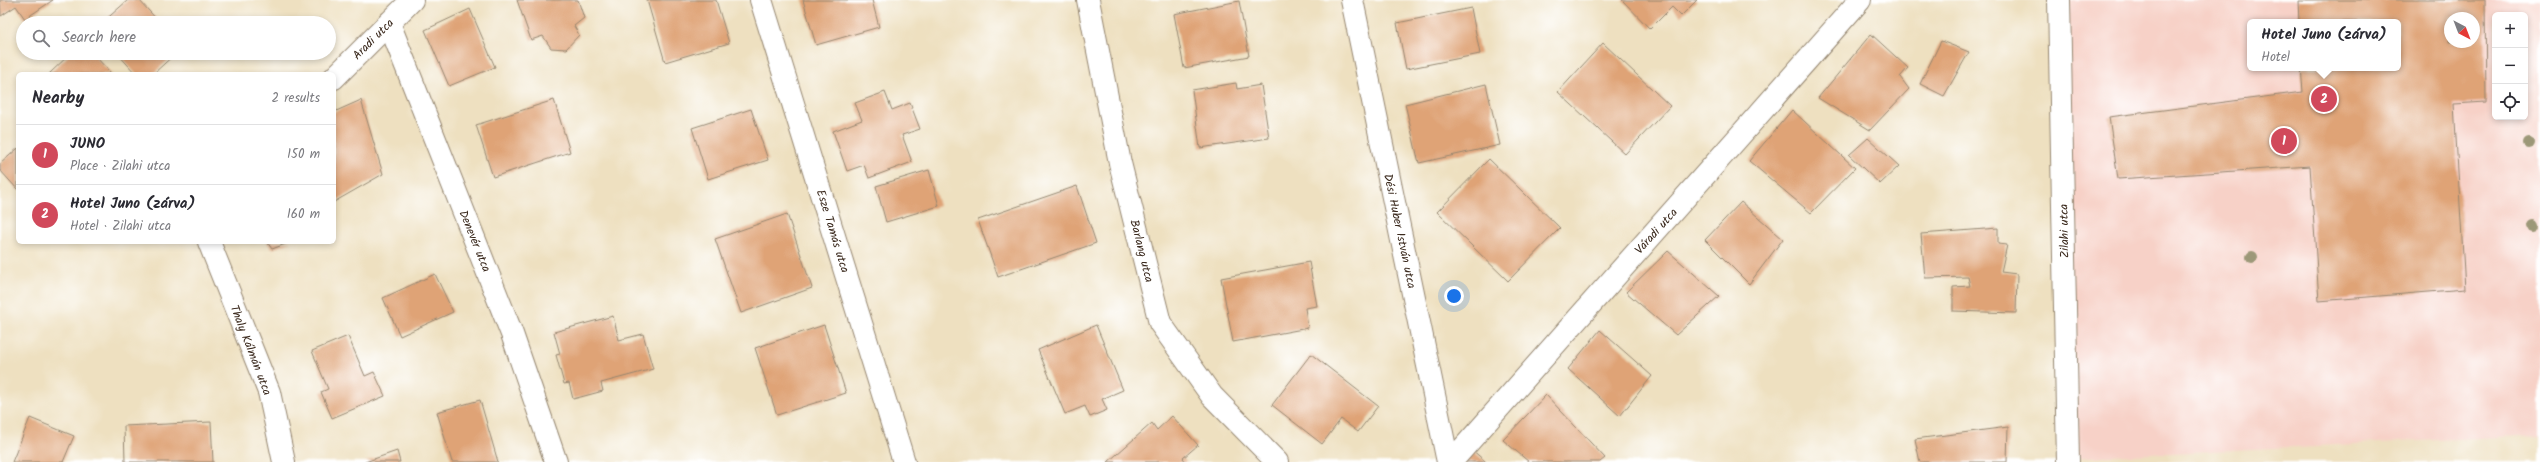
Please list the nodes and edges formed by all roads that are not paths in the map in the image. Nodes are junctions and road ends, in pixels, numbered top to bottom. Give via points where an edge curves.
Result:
1 (412, 0) edge
2 (761, 0) edge
3 (1088, 0) edge
4 (1352, 0) edge
5 (1860, 0) edge
6 (2059, 0) edge
7 (388, 23) junction
8 (336, 76) edge
9 (210, 244) edge
10 (284, 462) edge
11 (556, 462) edge
12 (904, 462) edge
13 (1277, 462) edge
14 (1448, 462) edge
15 (1451, 462) edge
16 (2068, 462) edge

1 - 7 street, Aradi utca
2 - 12 street, Esze Tamás utca
3 - 13 street, Barlang utca via 1120,163 1160,323 1212,396
4 - 14 street, Dési Huber István utca
5 - 15 street, Váradi utca
6 - 16 street, Zilahi utca
7 - 8 street, Aradi utca
7 - 11 street, Denevér utca via 512,334
9 - 10 street, Thaly Kálmán utca via 268,392

